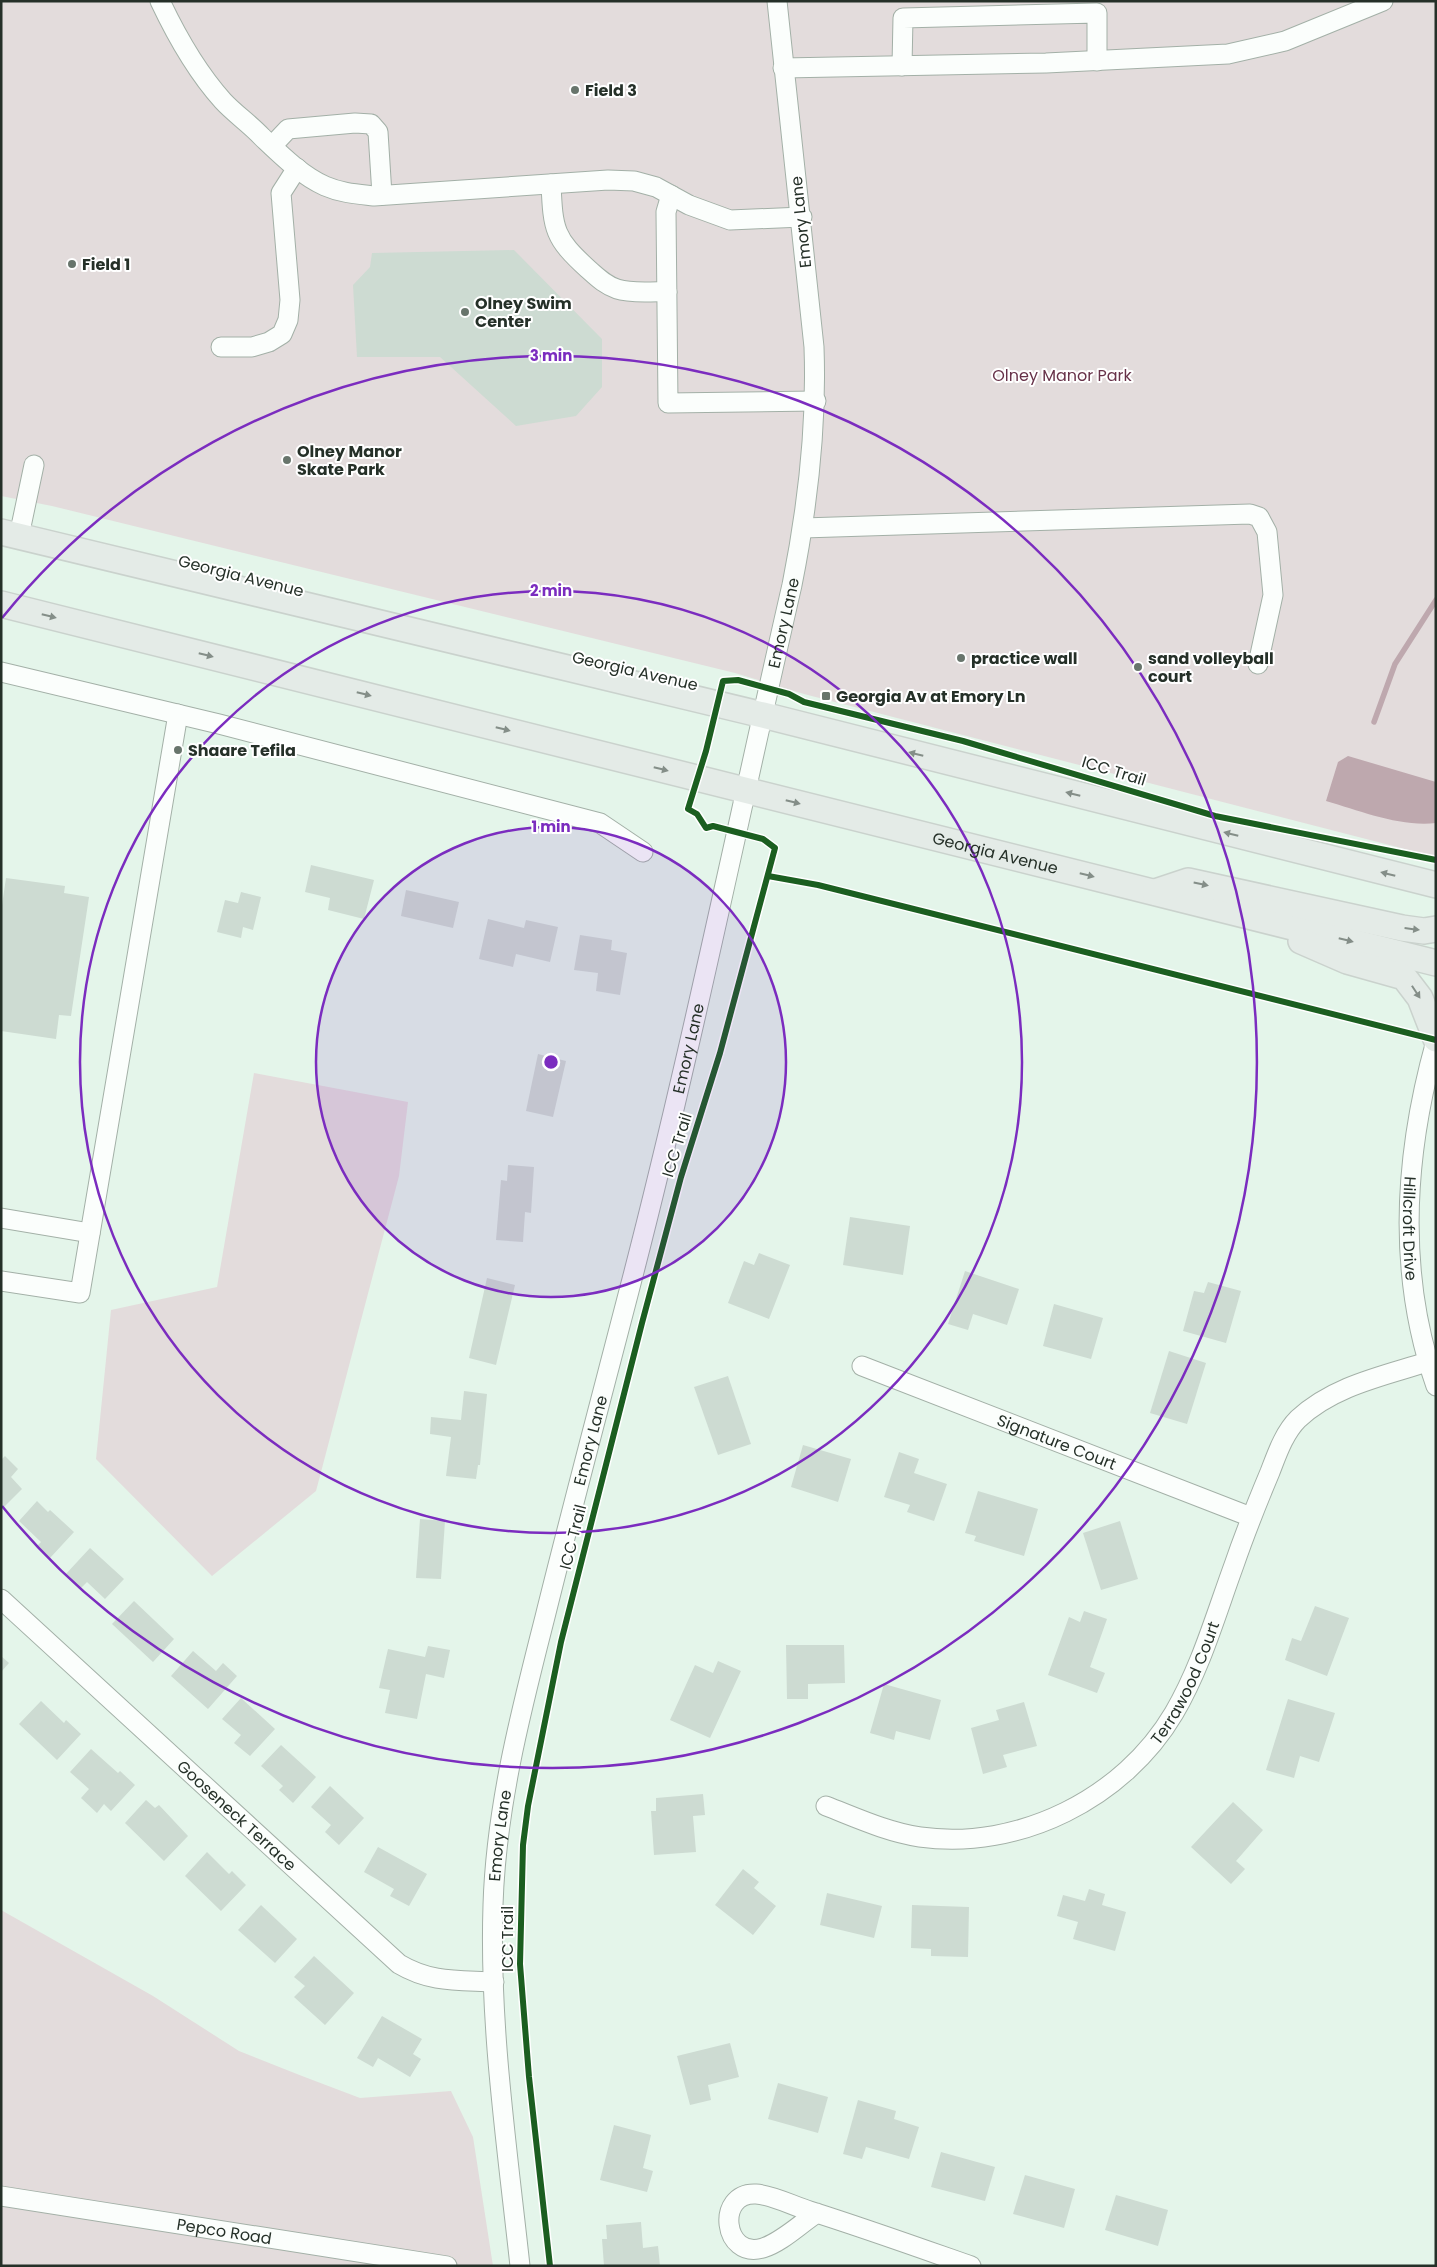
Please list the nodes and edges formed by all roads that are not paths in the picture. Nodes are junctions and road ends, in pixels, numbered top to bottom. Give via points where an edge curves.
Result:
1 (160, 1) edge
2 (777, 1) edge
3 (1383, 1) edge
4 (1097, 61) junction
5 (902, 66) junction
6 (784, 68) junction
7 (272, 146) junction
8 (297, 168) junction
9 (551, 184) junction
10 (671, 195) junction
11 (382, 196) junction
12 (802, 217) junction
13 (667, 292) junction
14 (220, 347) dead end
15 (816, 401) junction
16 (34, 465) dead end
17 (803, 528) junction
18 (10, 534) edge
19 (1, 604) edge
20 (1258, 664) dead end
21 (1, 672) edge
22 (178, 714) junction
23 (763, 715) junction
24 (746, 790) junction
25 (643, 852) dead end
26 (1436, 885) edge
27 (1155, 892) junction
28 (1264, 920) junction
29 (1436, 929) edge
30 (1436, 963) edge
31 (1436, 1040) edge
32 (1, 1218) edge
33 (90, 1233) junction
34 (1, 1281) edge
35 (1428, 1362) junction
36 (862, 1366) dead end
37 (1436, 1386) edge
38 (1251, 1517) junction
39 (1, 1599) edge
40 (826, 1806) dead end
41 (494, 1982) junction
42 (1, 2196) edge
43 (817, 2213) dead end
44 (447, 2266) edge
45 (520, 2266) edge
46 (971, 2266) edge

1 - 7 street via 203,77 224,102
2 - 6 street, Emory Lane
3 - 4 street via 1285,41 1255,49 1210,56
4 - 5 street
4 - 5 street via 1097,14 913,17 904,18
5 - 6 street
6 - 12 street, Emory Lane
7 - 8 street
7 - 11 street via 288,129 371,124 378,132
8 - 11 street via 326,186 350,194
8 - 14 street via 281,193 290,300 288,320 282,334 252,347
9 - 10 street via 634,181
9 - 11 street
9 - 13 street via 555,228 567,250 606,284 617,289
10 - 12 street via 730,220
10 - 13 street via 666,212
12 - 15 street, Emory Lane
13 - 15 street via 668,404
15 - 17 street, Emory Lane
16 - 18 street
17 - 20 street via 1250,514 1260,517 1267,532 1273,596
17 - 23 street, Emory Lane
18 - 23 main road, Georgia Avenue
19 -> 24 main road, Georgia Avenue
21 - 22 street
22 - 25 street via 600,823
22 - 33 street
23 - 24 street, Emory Lane
26 -> 23 main road, Georgia Avenue
24 -> 27 main road, Georgia Avenue
24 - 41 street, Emory Lane via 660,1172 561,1552 510,1766 498,1835 493,1904
27 - 28 main road, Georgia Avenue
27 -> 29 main road via 1188,881 1402,928
28 -> 30 main road, Georgia Avenue
28 -> 31 main road via 1347,961 1404,978 1420,998
31 - 35 street, Hillcroft Drive via 1422,1091 1407,1207 1409,1261 1416,1312
32 - 33 street
33 - 34 street via 80,1293
35 - 37 street, Hillcroft Drive
35 - 38 street, Terrawood Court via 1349,1387 1318,1402 1297,1421 1284,1439
36 - 38 street, Signature Court
38 - 40 street, Terrawood Court via 1201,1655 1174,1713 1149,1749 1100,1793 1029,1827 960,1839 920,1837 880,1827
39 - 41 street, Gooseneck Terrace via 399,1964 434,1980
41 - 45 street, Emory Lane via 501,2086
42 - 44 street, Pepco Road
43 - 46 street

